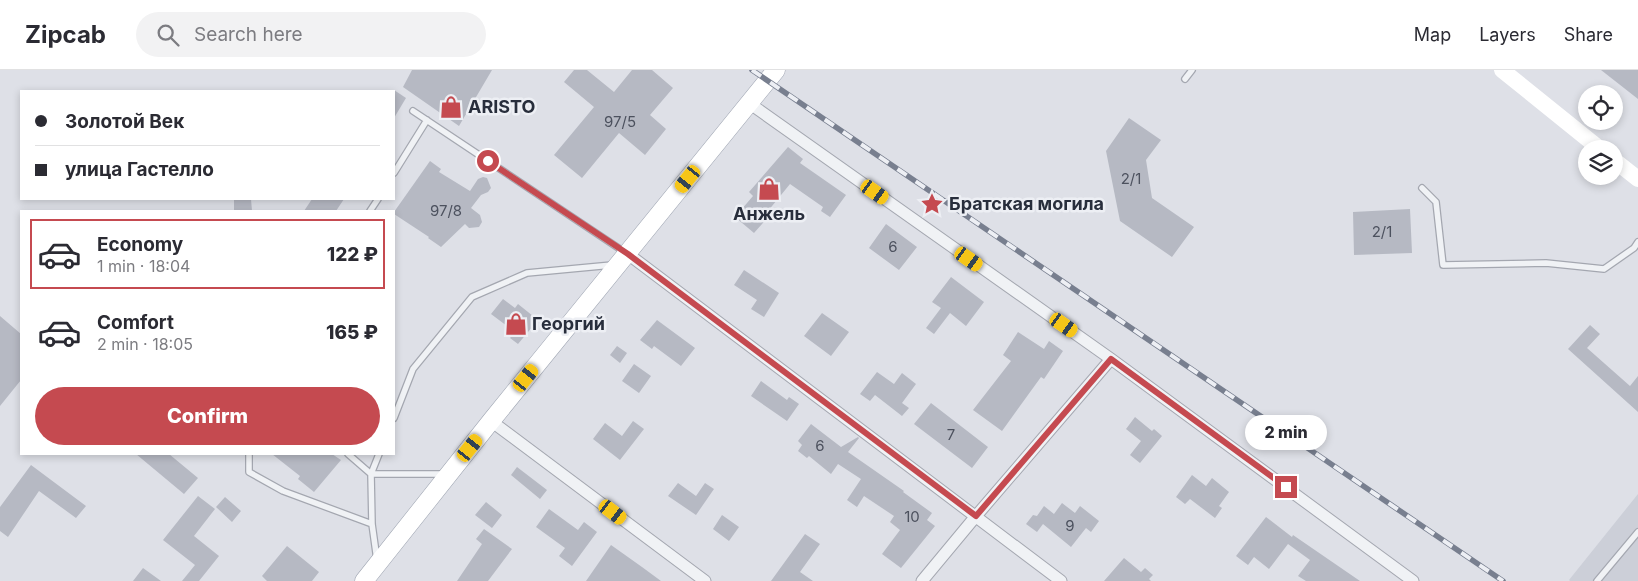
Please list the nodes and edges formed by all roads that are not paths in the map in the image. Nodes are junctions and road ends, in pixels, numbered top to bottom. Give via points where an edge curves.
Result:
1 (776, 70) edge
2 (1192, 70) edge
3 (1502, 70) edge
4 (1185, 79) dead end
5 (749, 103) junction
6 (413, 111) dead end
7 (427, 120) junction
8 (1589, 140) edge
9 (1623, 167) edge
10 (395, 171) edge
11 (1638, 179) edge
12 (1422, 188) dead end
13 (1638, 242) edge
14 (623, 259) junction
15 (1111, 359) junction
16 (395, 415) edge
17 (491, 421) junction
18 (248, 455) edge
19 (349, 455) edge
20 (380, 455) edge
21 (372, 474) junction
22 (449, 474) junction
23 (976, 516) junction
24 (372, 524) junction
25 (1638, 532) edge
26 (378, 564) junction
27 (364, 581) edge
28 (705, 581) edge
29 (922, 581) edge
30 (1062, 581) edge
31 (1413, 581) edge
32 (1597, 581) edge

1 - 5 main road
2 - 4 lane
3 - 8 main road
5 - 14 main road
5 - 15 street
6 - 7 lane
7 - 10 lane
7 - 14 lane
9 - 11 main road
12 - 13 lane via 1436,202 1443,265 1546,263 1604,269
14 - 16 lane via 527,273 472,297 413,369
14 - 17 main road
14 - 23 street
15 - 23 street
15 - 31 street
17 - 22 main road
17 - 28 street
18 - 24 lane via 249,472 257,477 283,491
19 - 21 lane
20 - 21 lane
21 - 22 lane
21 - 24 lane
22 - 26 main road
23 - 29 street
23 - 30 street
24 - 26 lane
25 - 32 lane
26 - 27 main road

